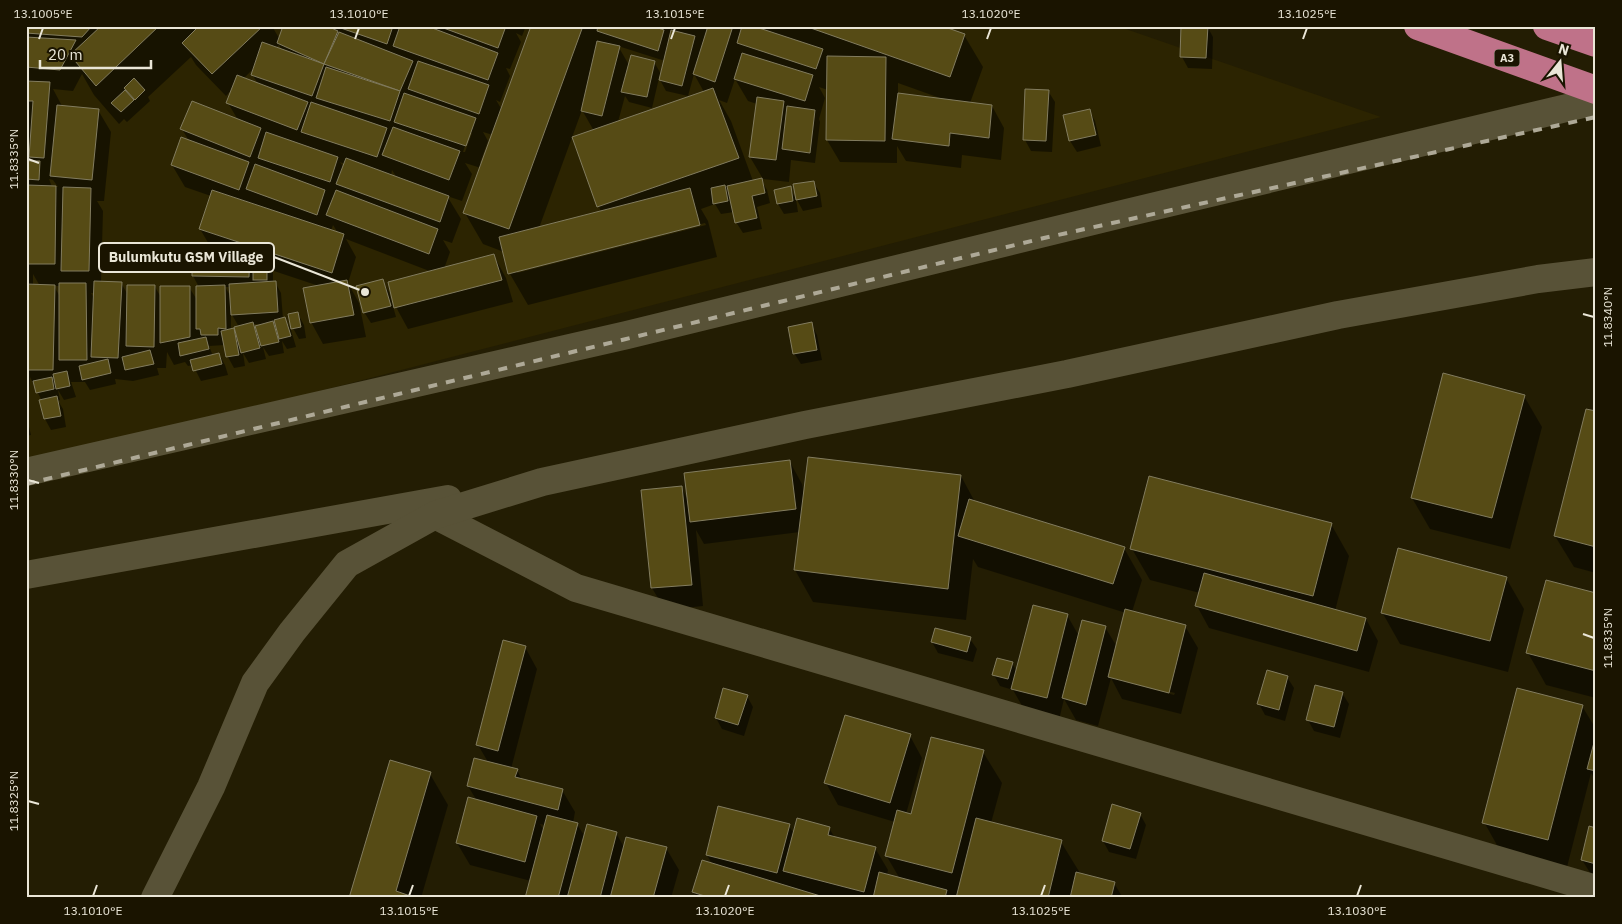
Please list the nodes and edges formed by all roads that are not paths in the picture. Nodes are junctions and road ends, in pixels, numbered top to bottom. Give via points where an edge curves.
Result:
1 (1418, 26) edge
2 (1547, 26) edge
3 (1596, 43) edge
4 (1596, 90) edge
5 (1596, 101) edge
6 (1596, 272) edge
7 (26, 472) edge
8 (542, 482) junction
9 (435, 514) junction
10 (26, 575) edge
11 (1596, 889) edge
12 (155, 898) edge

1 - 4 highway, A3
2 - 3 highway
5 - 7 street via 627,335
6 - 8 street via 1538,279 1338,315
8 - 9 street
8 - 10 street
9 - 11 street via 576,588
9 - 12 street via 346,564 292,632 255,683 211,787

